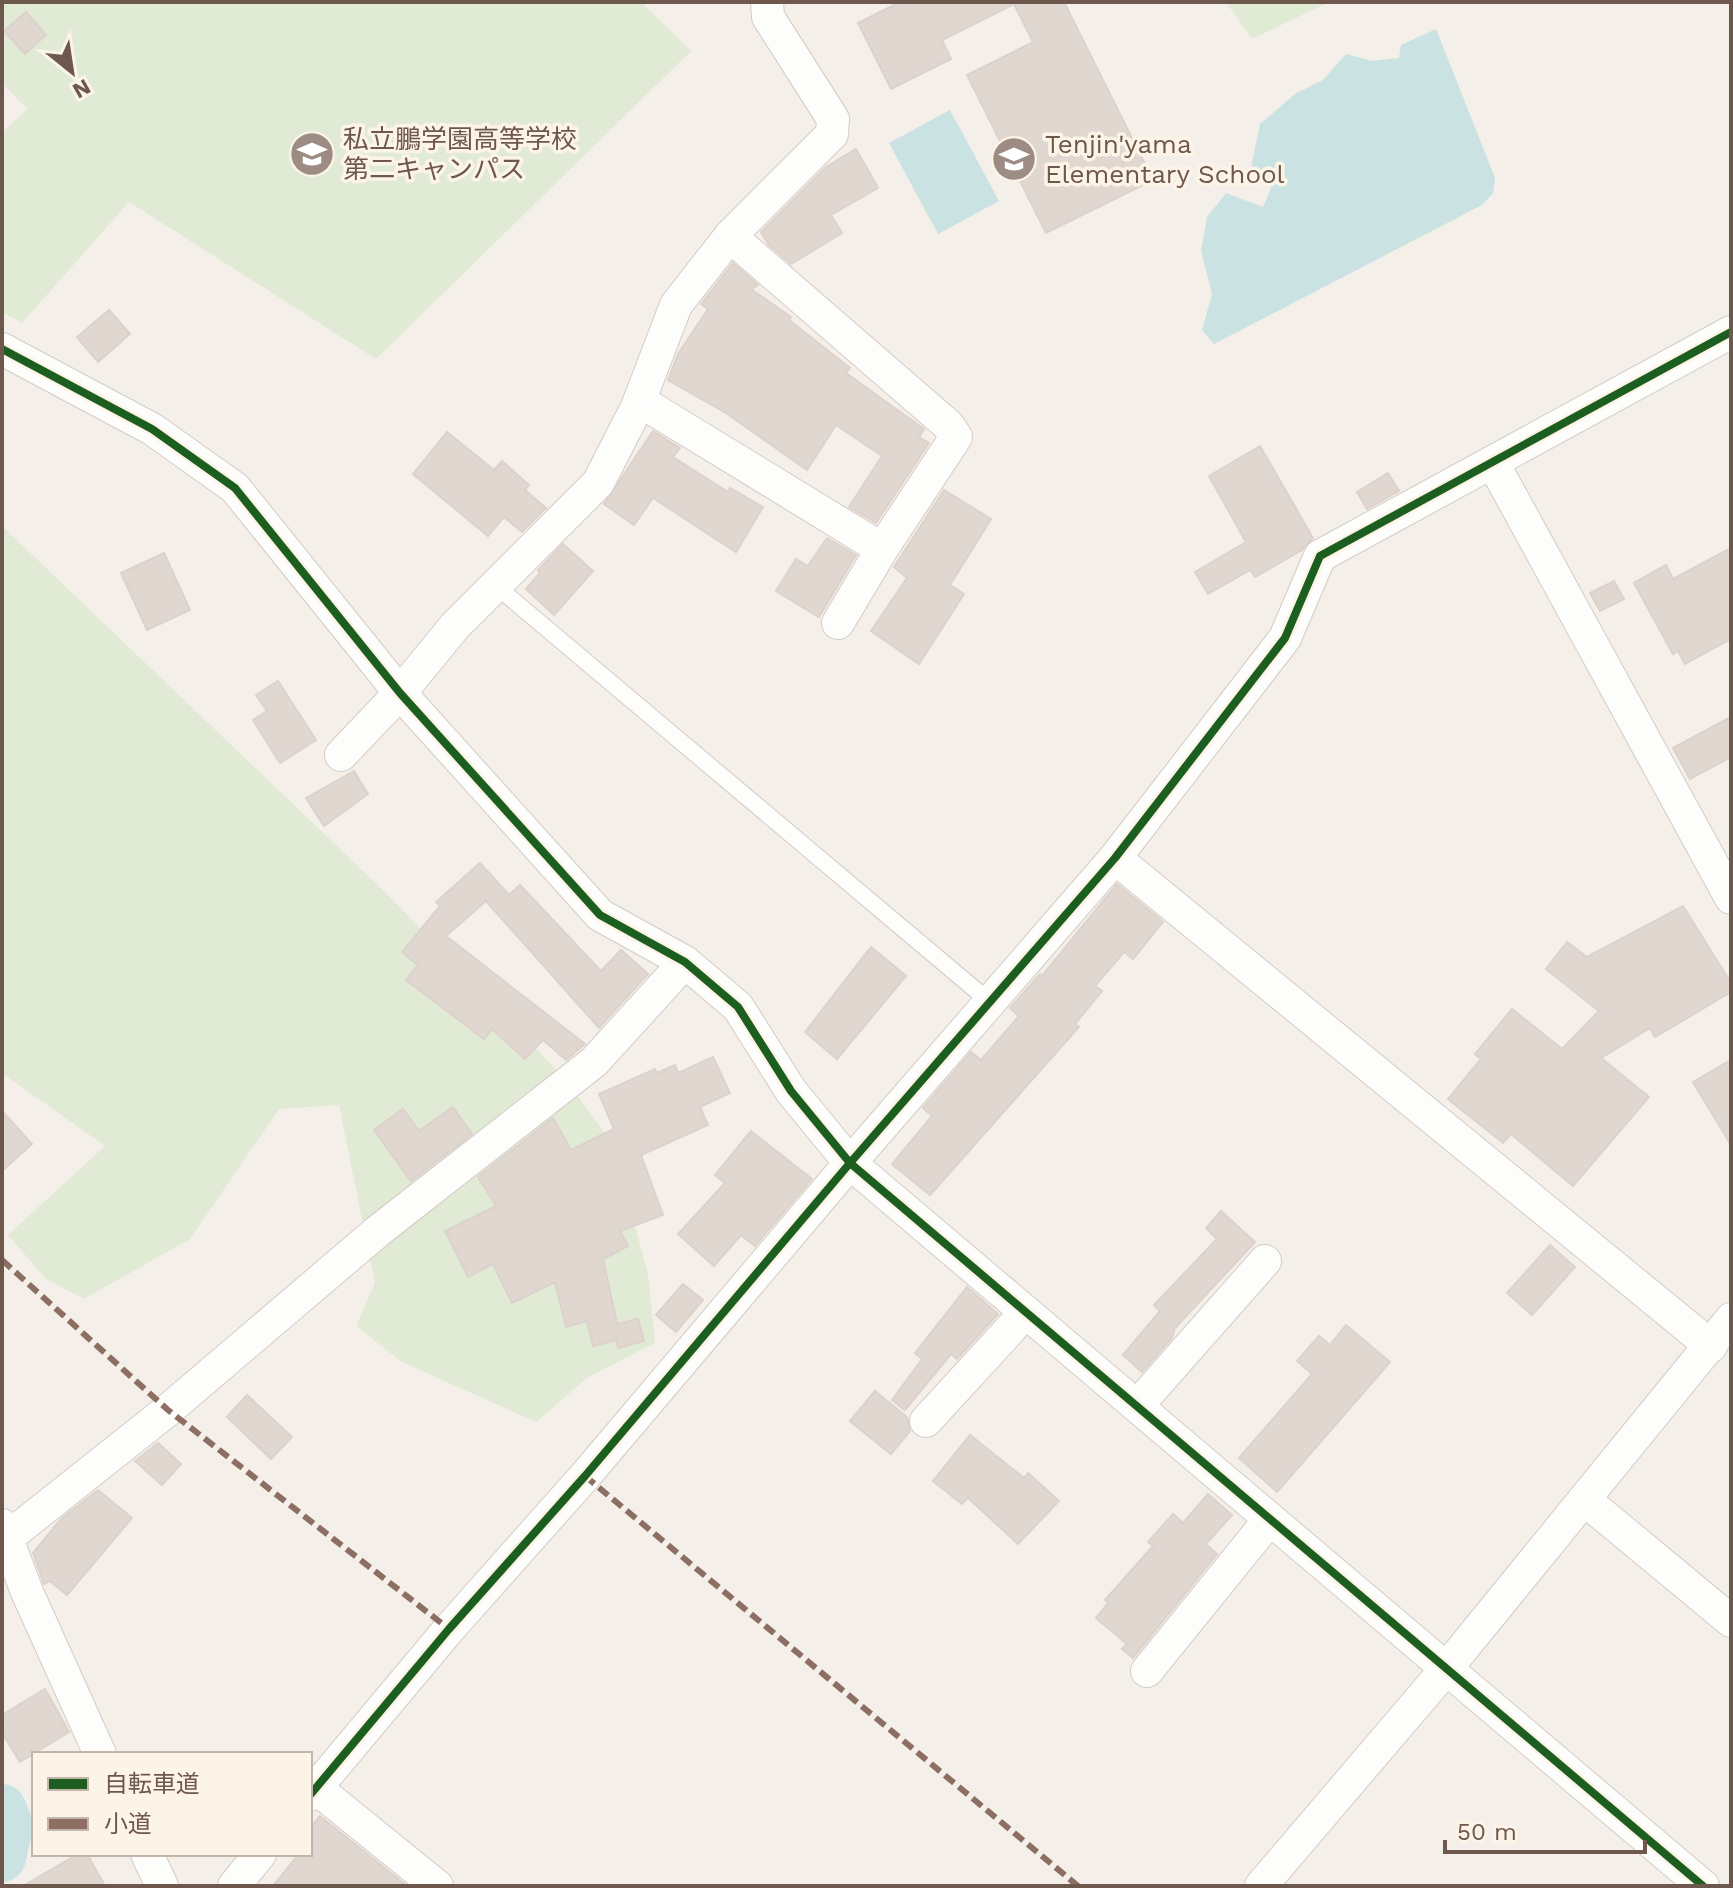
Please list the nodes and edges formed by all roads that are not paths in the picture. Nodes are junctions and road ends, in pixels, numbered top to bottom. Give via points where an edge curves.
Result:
1 (767, 2) edge
2 (730, 236) junction
3 (1731, 332) edge
4 (2, 349) edge
5 (640, 401) junction
6 (1493, 463) junction
7 (882, 549) junction
8 (495, 585) junction
9 (838, 623) dead end
10 (400, 693) junction
11 (341, 755) dead end
12 (1115, 858) junction
13 (1726, 877) edge
14 (685, 962) junction
15 (990, 1002) junction
16 (850, 1163) junction
17 (1265, 1261) dead end
18 (1026, 1312) junction
19 (1731, 1319) edge
20 (1711, 1346) junction
21 (1137, 1406) junction
22 (926, 1421) dead end
23 (1585, 1500) junction
24 (1270, 1519) junction
25 (4, 1535) edge
26 (1731, 1621) edge
27 (1446, 1669) junction
28 (1147, 1671) dead end
29 (99, 1752) edge
30 (313, 1791) edge
31 (148, 1856) edge
32 (258, 1856) edge
33 (235, 1885) edge
34 (162, 1886) edge
35 (437, 1886) edge
36 (1261, 1886) edge
37 (1703, 1886) edge

1 - 2 street via 768,17 835,126
2 - 5 street via 676,305
2 - 7 street via 956,437
3 - 6 street
4 - 10 street via 152,429 235,488
5 - 7 street
5 - 8 street via 598,483
6 - 12 street via 1320,556 1285,638
6 - 13 street
7 - 9 street
8 - 10 street
8 - 15 lane
10 - 11 street
10 - 14 street via 600,915
12 - 15 street
12 - 20 street
14 - 16 street via 738,1007 791,1091
14 - 25 street via 594,1062 378,1231 168,1410
15 - 16 street
16 - 18 street
16 - 30 street
17 - 21 street
18 - 21 street
18 - 22 street
19 - 20 street
20 - 23 street
21 - 24 street
23 - 26 street
23 - 27 street
24 - 27 street
24 - 28 street
25 - 29 street
27 - 36 street
27 - 37 street
30 - 35 street
31 - 34 street
32 - 33 street

